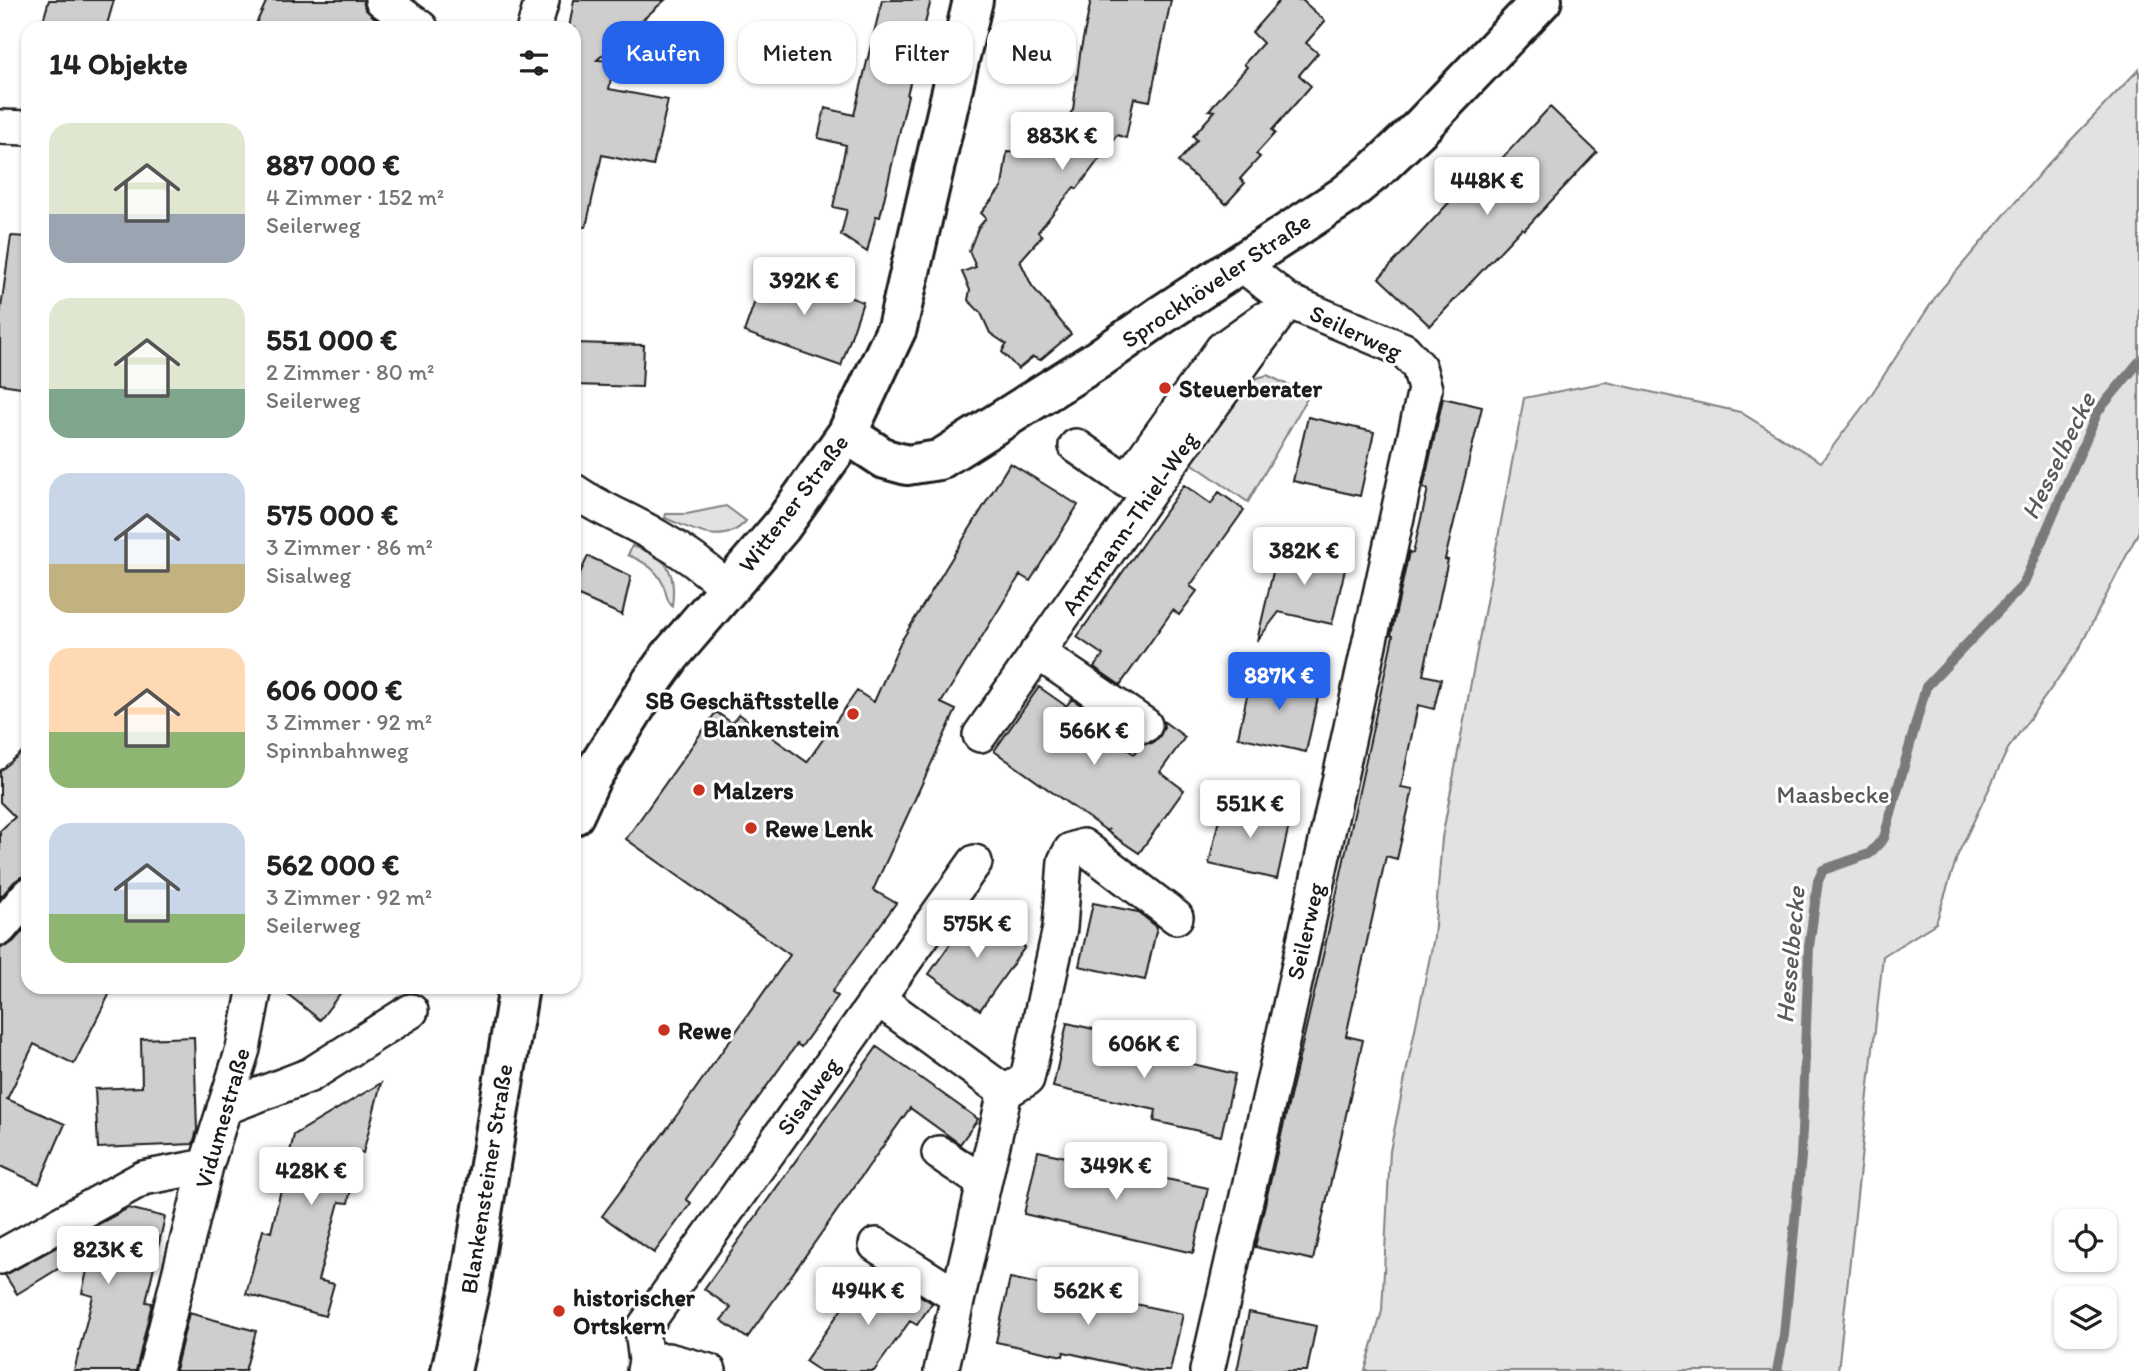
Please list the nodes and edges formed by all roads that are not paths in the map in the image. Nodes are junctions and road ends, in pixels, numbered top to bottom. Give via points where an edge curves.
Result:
1 (382, 0) edge
2 (542, 0) edge
3 (973, 0) edge
4 (1542, 0) edge
5 (411, 21) edge
6 (536, 21) edge
7 (0, 127) edge
8 (21, 128) edge
9 (1240, 263) junction
10 (1288, 301) junction
11 (847, 434) junction
12 (1076, 446) dead end
13 (581, 496) edge
14 (727, 588) junction
15 (1037, 652) junction
16 (1144, 724) dead end
17 (979, 736) dead end
18 (581, 801) edge
19 (975, 862) dead end
20 (21, 903) edge
21 (1176, 918) dead end
22 (0, 928) edge
23 (255, 994) edge
24 (518, 994) edge
25 (878, 999) junction
26 (411, 1011) dead end
27 (1005, 1092) junction
28 (224, 1108) junction
29 (939, 1153) dead end
30 (206, 1166) junction
31 (984, 1183) junction
32 (876, 1245) dead end
33 (0, 1257) edge
34 (958, 1297) junction
35 (644, 1354) edge
36 (155, 1371) edge
37 (451, 1371) edge
38 (709, 1371) edge
39 (941, 1371) edge
40 (1207, 1371) edge

1 - 5 street
2 - 6 street
3 - 11 main road, Wittener Straße via 897,328
4 - 9 main road, Sprockhöveler Straße via 1377,169 1344,196
7 - 8 street
9 - 10 street, Seilerweg
9 - 11 main road, Sprockhöveler Straße via 939,460 907,465 885,460
10 - 12 street, Amtmann-Thiel-Weg via 1222,349 1127,481
10 - 15 street, Amtmann-Thiel-Weg
10 - 40 street, Seilerweg via 1404,350 1419,367 1425,389
11 - 14 main road, Wittener Straße via 781,527
13 - 14 street, Wittener Straße via 702,564
14 - 18 main road via 650,684
15 - 16 street
15 - 17 street, Amtmann-Thiel-Weg
19 - 25 street, Sisalweg
20 - 22 street
21 - 27 street via 1083,846 1071,850 1065,861 1060,928 1027,1079
23 - 28 street, Vidumestraße
24 - 37 main road, Blankensteiner Straße via 470,1287
25 - 27 street
25 - 35 street, Sisalweg
26 - 28 street via 310,1075
27 - 31 street
28 - 30 street, Vidumestraße
29 - 31 street
30 - 33 street via 143,1178
30 - 36 street, Vidumestraße
31 - 34 street
32 - 34 street
34 - 39 street
35 - 38 street

